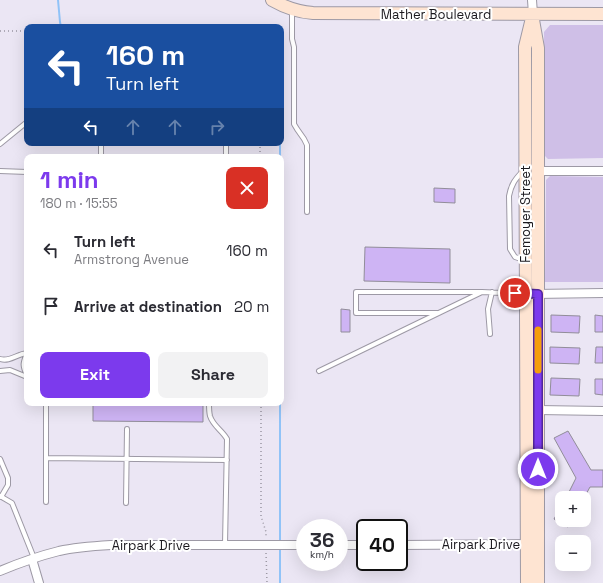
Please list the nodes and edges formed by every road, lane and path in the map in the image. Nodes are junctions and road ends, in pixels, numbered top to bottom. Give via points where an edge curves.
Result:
1 (272, 0) edge
2 (532, 0) edge
3 (292, 9) junction
4 (533, 14) junction
5 (603, 14) edge
6 (0, 31) edge
7 (24, 31) edge
8 (24, 124) edge
9 (0, 144) edge
10 (525, 170) junction
11 (0, 171) edge
12 (538, 171) junction
13 (603, 171) edge
14 (24, 172) edge
15 (306, 212) dead end
16 (538, 217) junction
17 (525, 260) junction
18 (482, 292) junction
19 (492, 292) junction
20 (603, 293) edge
21 (532, 294) junction
22 (437, 313) junction
23 (490, 334) dead end
24 (24, 354) edge
25 (0, 358) edge
26 (24, 360) edge
27 (24, 370) edge
28 (0, 371) edge
29 (319, 371) dead end
30 (24, 375) edge
31 (46, 406) edge
32 (209, 406) edge
33 (261, 406) edge
34 (538, 410) junction
35 (603, 411) edge
36 (126, 429) dead end
37 (46, 458) junction
38 (126, 458) junction
39 (0, 459) edge
40 (227, 460) junction
41 (1, 497) edge
42 (46, 502) dead end
43 (126, 503) dead end
44 (266, 536) dead end
45 (532, 544) junction
46 (225, 545) junction
47 (296, 545) edge
48 (408, 545) edge
49 (266, 554) dead end
50 (33, 559) junction
51 (0, 570) edge
52 (39, 583) edge
53 (267, 583) edge
54 (527, 583) edge
55 (538, 583) edge

1 - 3 street, Mather Boulevard
2 - 4 street, Femoyer Street
3 - 4 street, Mather Boulevard via 313,13
3 - 15 lane via 294,124 307,145
4 - 5 street, Mather Boulevard
4 - 10 street, Femoyer Street via 525,47
4 - 12 street, Femoyer Street via 538,48
6 - 7 path
8 - 9 lane
10 - 16 street via 532,173 532,197
10 - 17 street, Femoyer Street
10 - 17 lane via 516,178 508,196 510,249 515,257
11 - 14 lane
12 - 13 street
12 - 16 street, Femoyer Street
16 - 21 street, Femoyer Street
17 - 21 street, Femoyer Street
18 - 19 lane
18 - 22 lane
18 - 22 lane via 356,292 356,313
19 - 21 lane
19 - 23 lane via 488,309
20 - 21 street
21 - 34 street, Femoyer Street
21 - 45 street, Femoyer Street
22 - 29 lane
24 - 25 lane via 4,360
26 - 27 lane
28 - 30 lane via 10,370
31 - 37 lane
32 - 40 lane via 209,415 213,423 227,439
33 - 44 path via 261,516
34 - 35 street
34 - 45 street, Femoyer Street
36 - 38 lane
37 - 38 lane
37 - 42 lane
38 - 40 lane
38 - 43 lane
39 - 41 lane via 8,478 8,485
40 - 46 lane
41 - 50 lane via 12,503
45 - 48 street, Airpark Drive
45 - 54 street, Femoyer Street
45 - 55 street, Femoyer Street
46 - 47 street, Airpark Drive
46 - 50 street, Airpark Drive via 112,545 60,551
49 - 53 path
50 - 51 street, Airpark Drive
50 - 52 street

